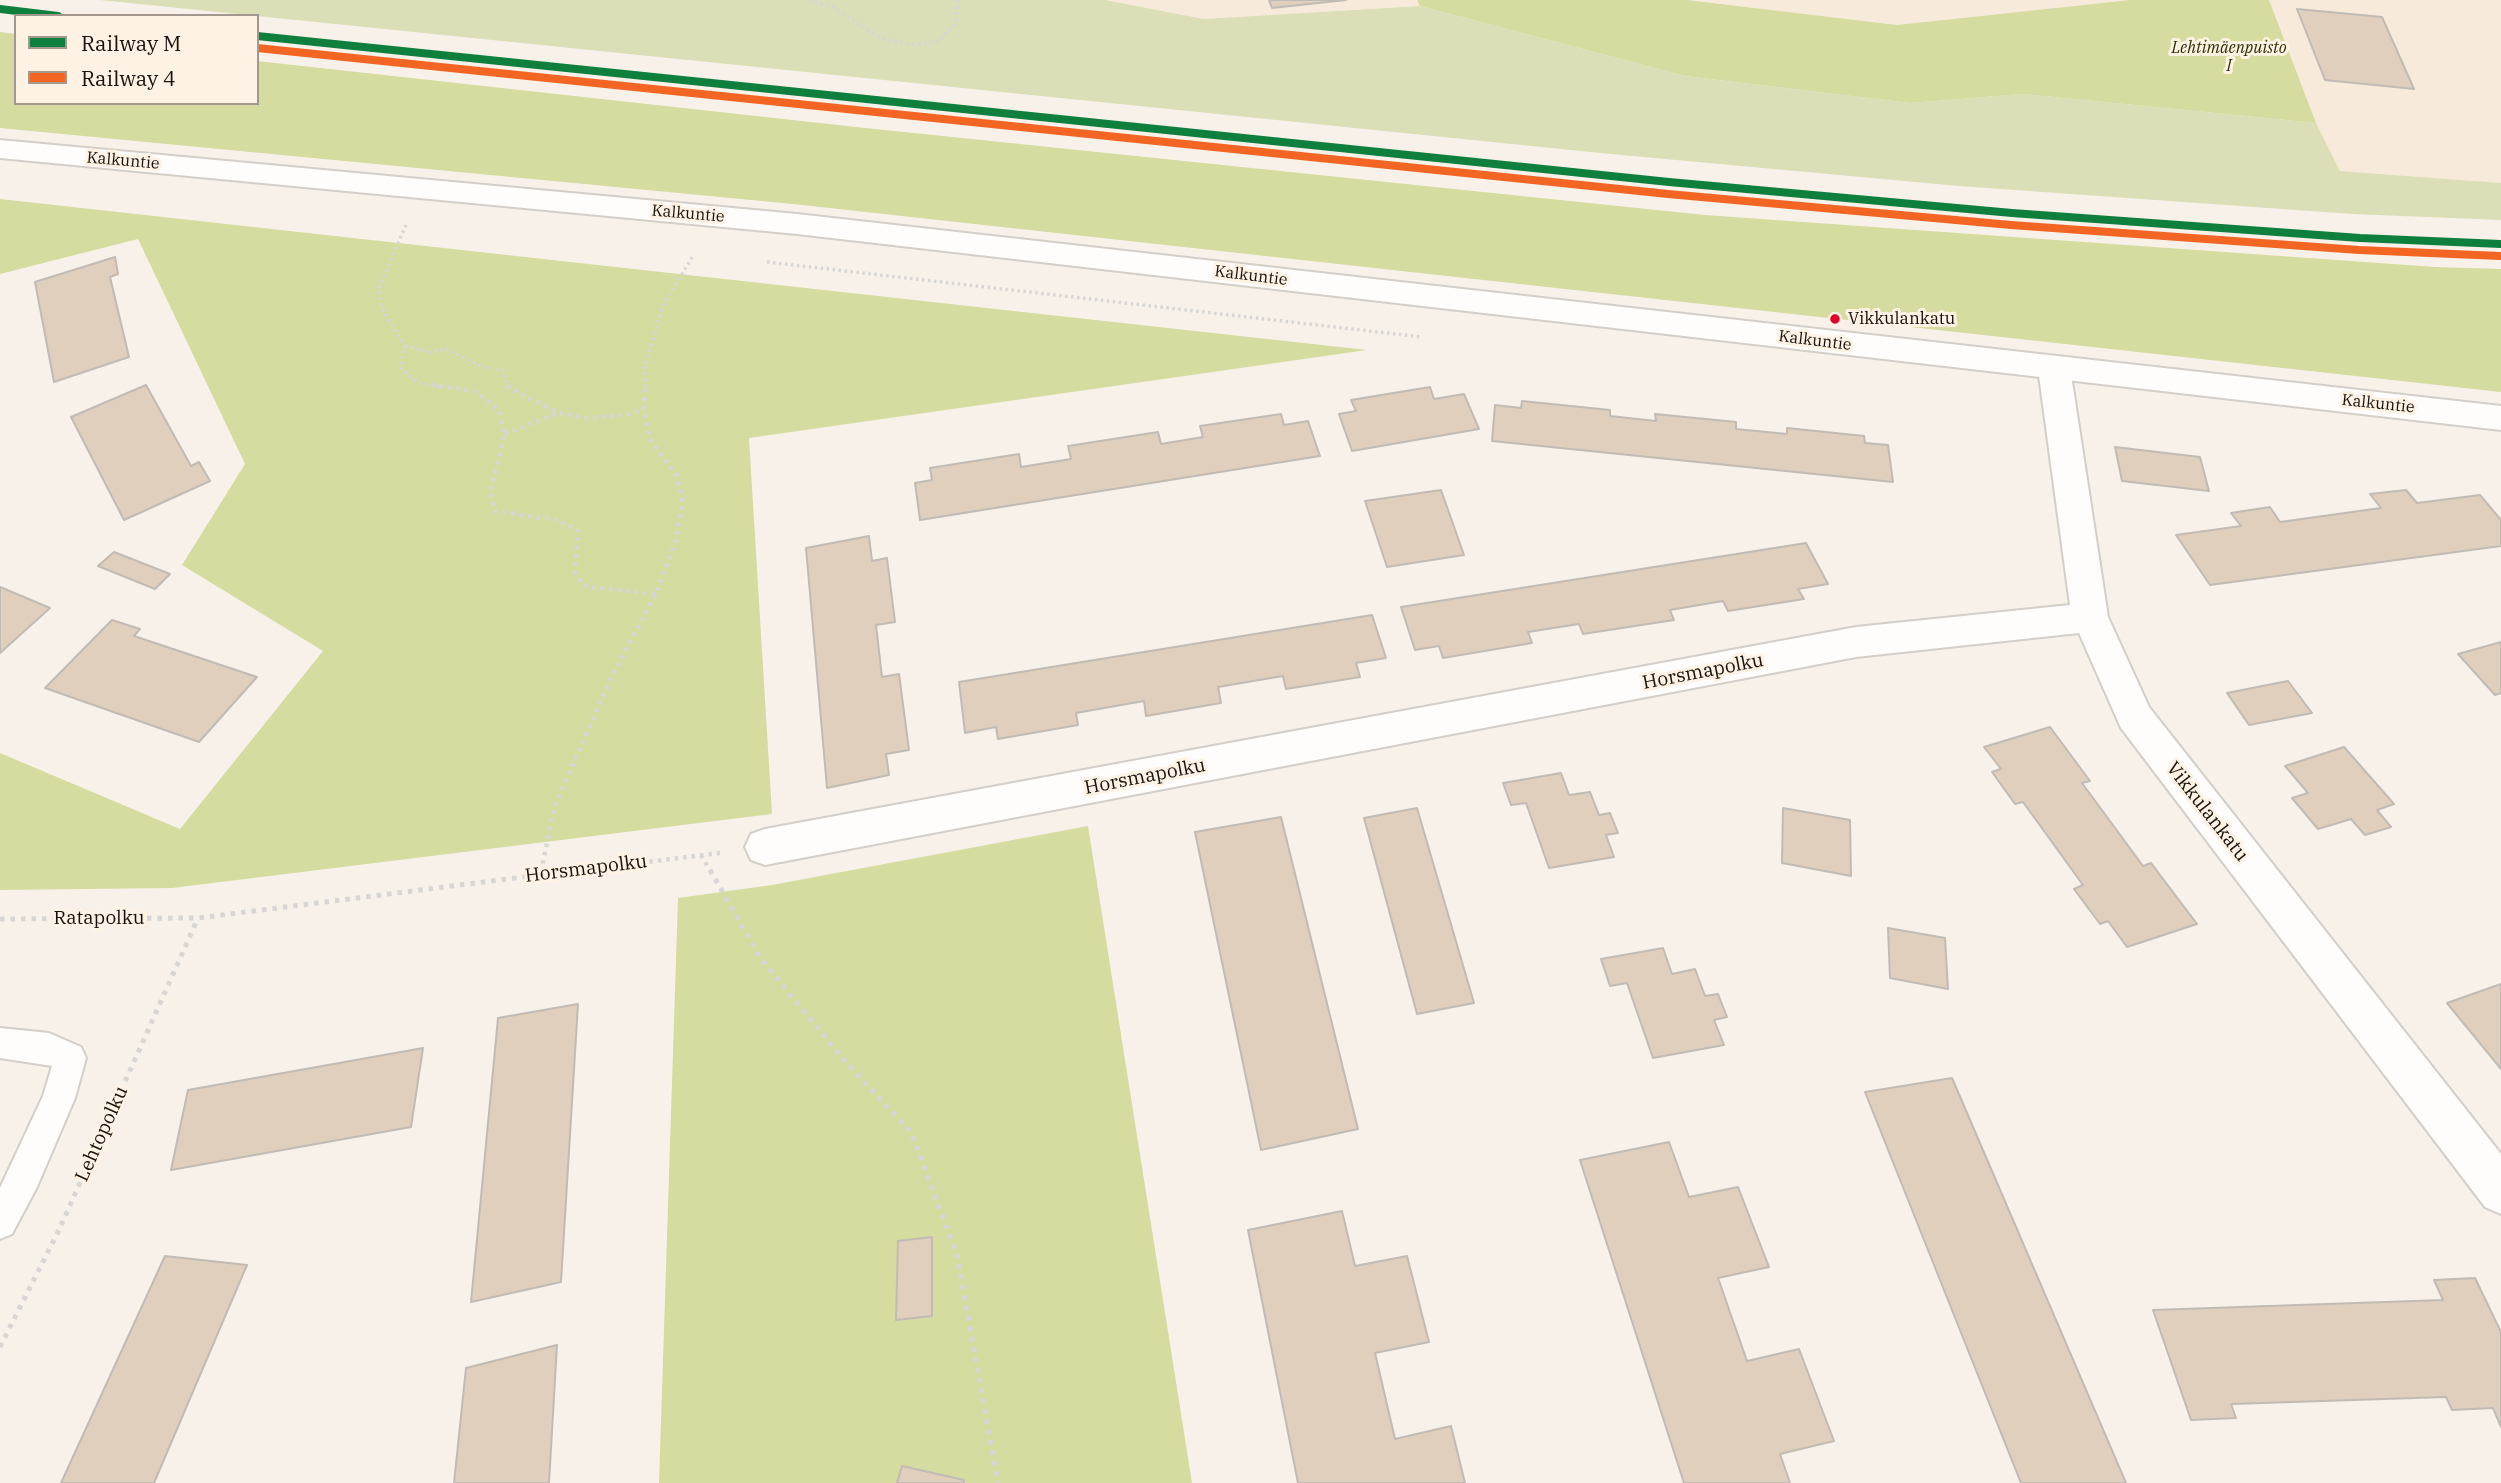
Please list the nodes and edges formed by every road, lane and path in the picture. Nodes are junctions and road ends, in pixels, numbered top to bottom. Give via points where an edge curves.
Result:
1 (809, 0) edge
2 (958, 0) edge
3 (0, 149) edge
4 (419, 226) dead end
5 (681, 253) dead end
6 (763, 262) dead end
7 (1436, 339) dead end
8 (405, 346) junction
9 (2054, 368) junction
10 (644, 409) junction
11 (559, 413) junction
12 (2501, 418) edge
13 (505, 434) junction
14 (656, 594) junction
15 (2090, 617) junction
16 (765, 847) joint
17 (701, 855) junction
18 (540, 875) junction
19 (198, 918) junction
20 (0, 919) edge
21 (0, 1043) edge
22 (2501, 1191) edge
23 (0, 1222) edge
24 (0, 1347) edge
25 (998, 1483) edge

1 - 2 path via 833,7 880,38 911,45 939,41 956,23
3 - 9 street, Kalkuntie via 797,224
4 - 8 path via 405,225 379,288 381,307
5 - 10 path via 694,254 662,308 645,368
6 - 7 path
8 - 11 path via 430,352 447,349 483,367 502,370 509,388
8 - 13 path via 400,367 418,383 474,391 498,409
9 - 12 street, Kalkuntie
9 - 15 street, Vikkulankatu
10 - 11 path via 587,418
10 - 14 path via 650,439 677,476 683,502 675,543
11 - 13 path
13 - 14 path via 489,492 495,511 556,520 578,530 575,572 581,583
14 - 18 path via 611,678 554,808
15 - 16 street, Horsmapolku via 1856,642
15 - 22 street, Vikkulankatu via 2134,718
16 - 17 path, Horsmapolku
17 - 18 path, Horsmapolku
17 - 25 path via 762,960 911,1132 957,1255
18 - 19 path, Horsmapolku
19 - 20 path, Ratapolku
19 - 24 path, Lehtopolku via 59,1230
21 - 23 lane via 50,1048 70,1058 59,1098

